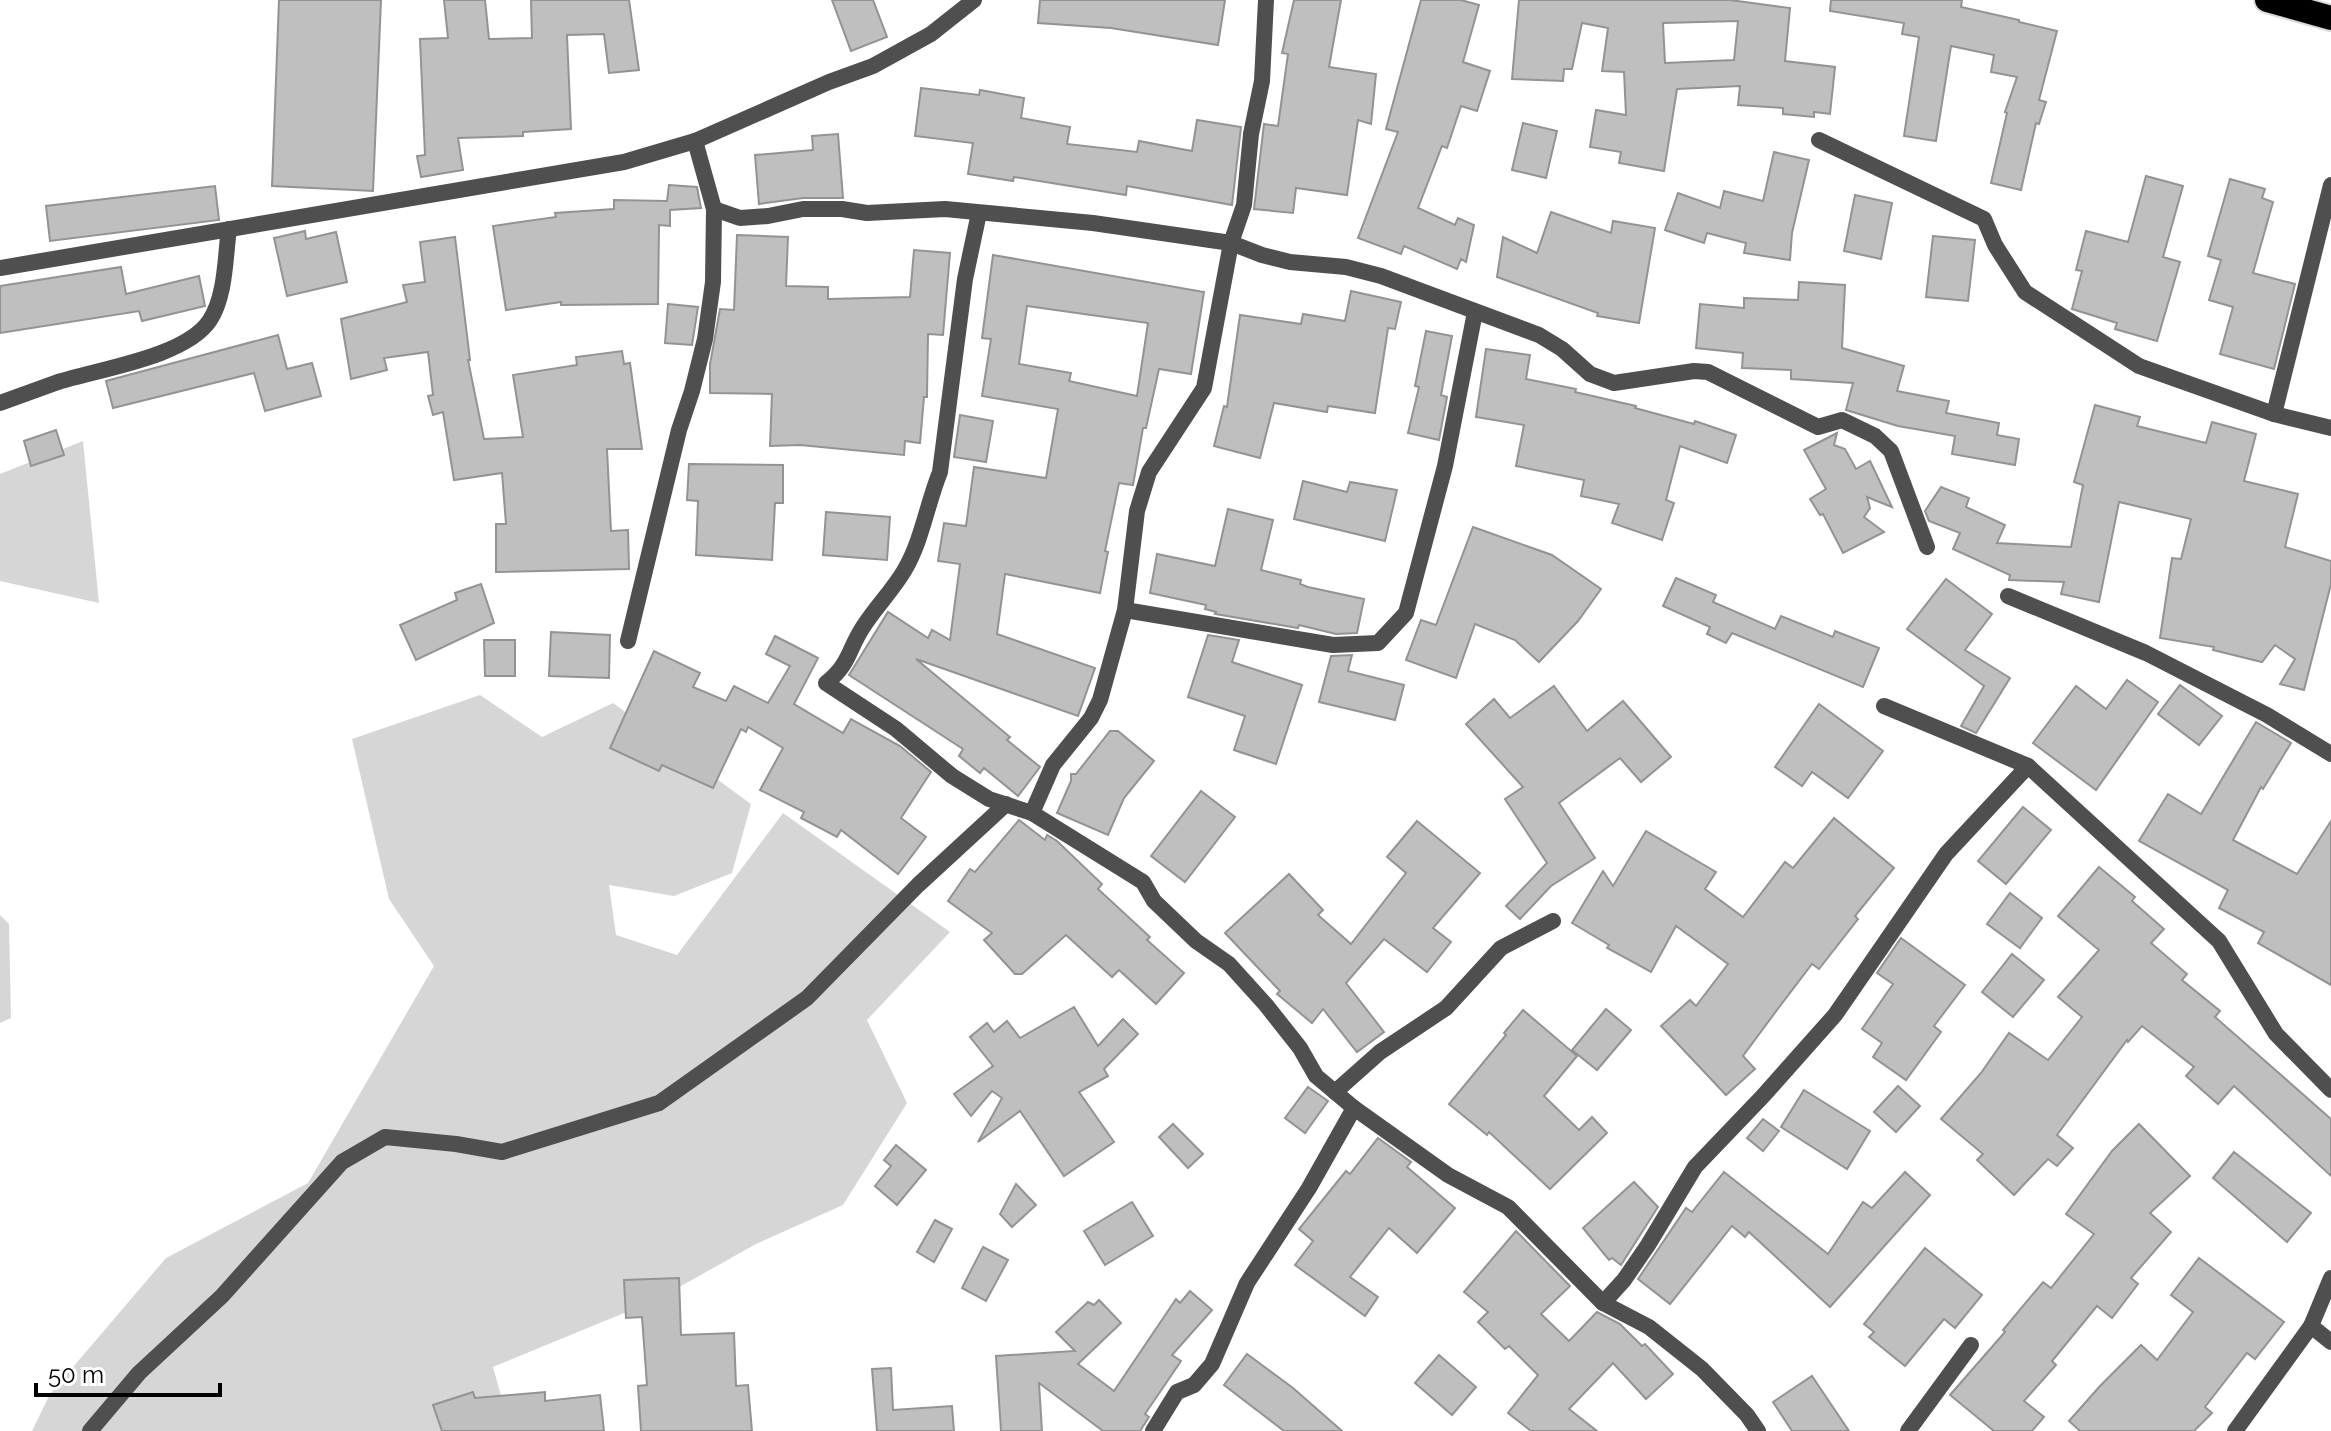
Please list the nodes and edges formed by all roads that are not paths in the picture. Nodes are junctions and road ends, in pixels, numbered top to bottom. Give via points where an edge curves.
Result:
1 (974, 0) edge
2 (1266, 0) edge
3 (2267, 0) edge
4 (2331, 18) edge
5 (1819, 140) dead end
6 (695, 141) junction
7 (2331, 185) edge
8 (714, 209) junction
9 (979, 213) junction
10 (229, 229) junction
11 (1231, 243) junction
12 (0, 268) edge
13 (1475, 312) junction
14 (0, 403) edge
15 (2274, 414) junction
16 (2331, 428) edge
17 (1927, 547) dead end
18 (2008, 596) dead end
19 (1125, 610) junction
20 (628, 641) dead end
21 (1884, 706) dead end
22 (2331, 754) edge
23 (2028, 766) junction
24 (1006, 804) junction
25 (1032, 813) junction
26 (1553, 921) dead end
27 (2331, 1090) edge
28 (1335, 1092) junction
29 (1354, 1108) junction
30 (2331, 1278) edge
31 (1603, 1303) junction
32 (2311, 1326) junction
33 (2331, 1342) edge
34 (1971, 1345) dead end
35 (90, 1431) edge
36 (1153, 1431) edge
37 (1758, 1431) edge
38 (1908, 1431) edge
39 (2235, 1431) edge

1 - 6 street via 931,34 873,66
2 - 11 street via 1262,81 1244,205
3 - 4 highway
5 - 15 street via 1984,219 2025,292 2139,366
6 - 8 street
6 - 10 street via 595,168
7 - 15 street
8 - 9 street via 740,218 803,209
8 - 20 street via 713,282 705,339
9 - 11 street
9 - 24 street via 965,279 940,472 922,529 904,570 862,629 841,671 826,683 896,729 952,776
10 - 12 street
10 - 14 street via 220,291 210,319 192,338
11 - 13 street via 1290,262 1381,276
11 - 19 street via 1204,388 1149,472 1137,511
13 - 17 street via 1539,335 1590,374 1614,383 1708,372 1818,427 1842,420 1875,436 1891,451
13 - 19 street via 1445,466 1406,613 1378,643 1333,645
15 - 16 street
18 - 22 street via 2146,653
19 - 25 street via 1100,700 1053,765
21 - 23 street
23 - 27 street via 2219,941 2276,1034
23 - 31 street via 1946,854 1835,1015 1695,1167 1648,1245
24 - 25 street
24 - 35 street via 807,998 659,1103 502,1152 385,1137 342,1162 222,1296 139,1373
25 - 28 street via 1143,882 1154,901 1229,964 1300,1048 1316,1076
26 - 28 street via 1501,948 1446,1008 1380,1052
28 - 29 street
29 - 31 street via 1448,1175 1508,1207
29 - 36 street via 1247,1283 1212,1364 1194,1385 1177,1392
30 - 32 street
31 - 37 street via 1649,1327 1702,1369
32 - 33 street
32 - 39 street
34 - 38 street

